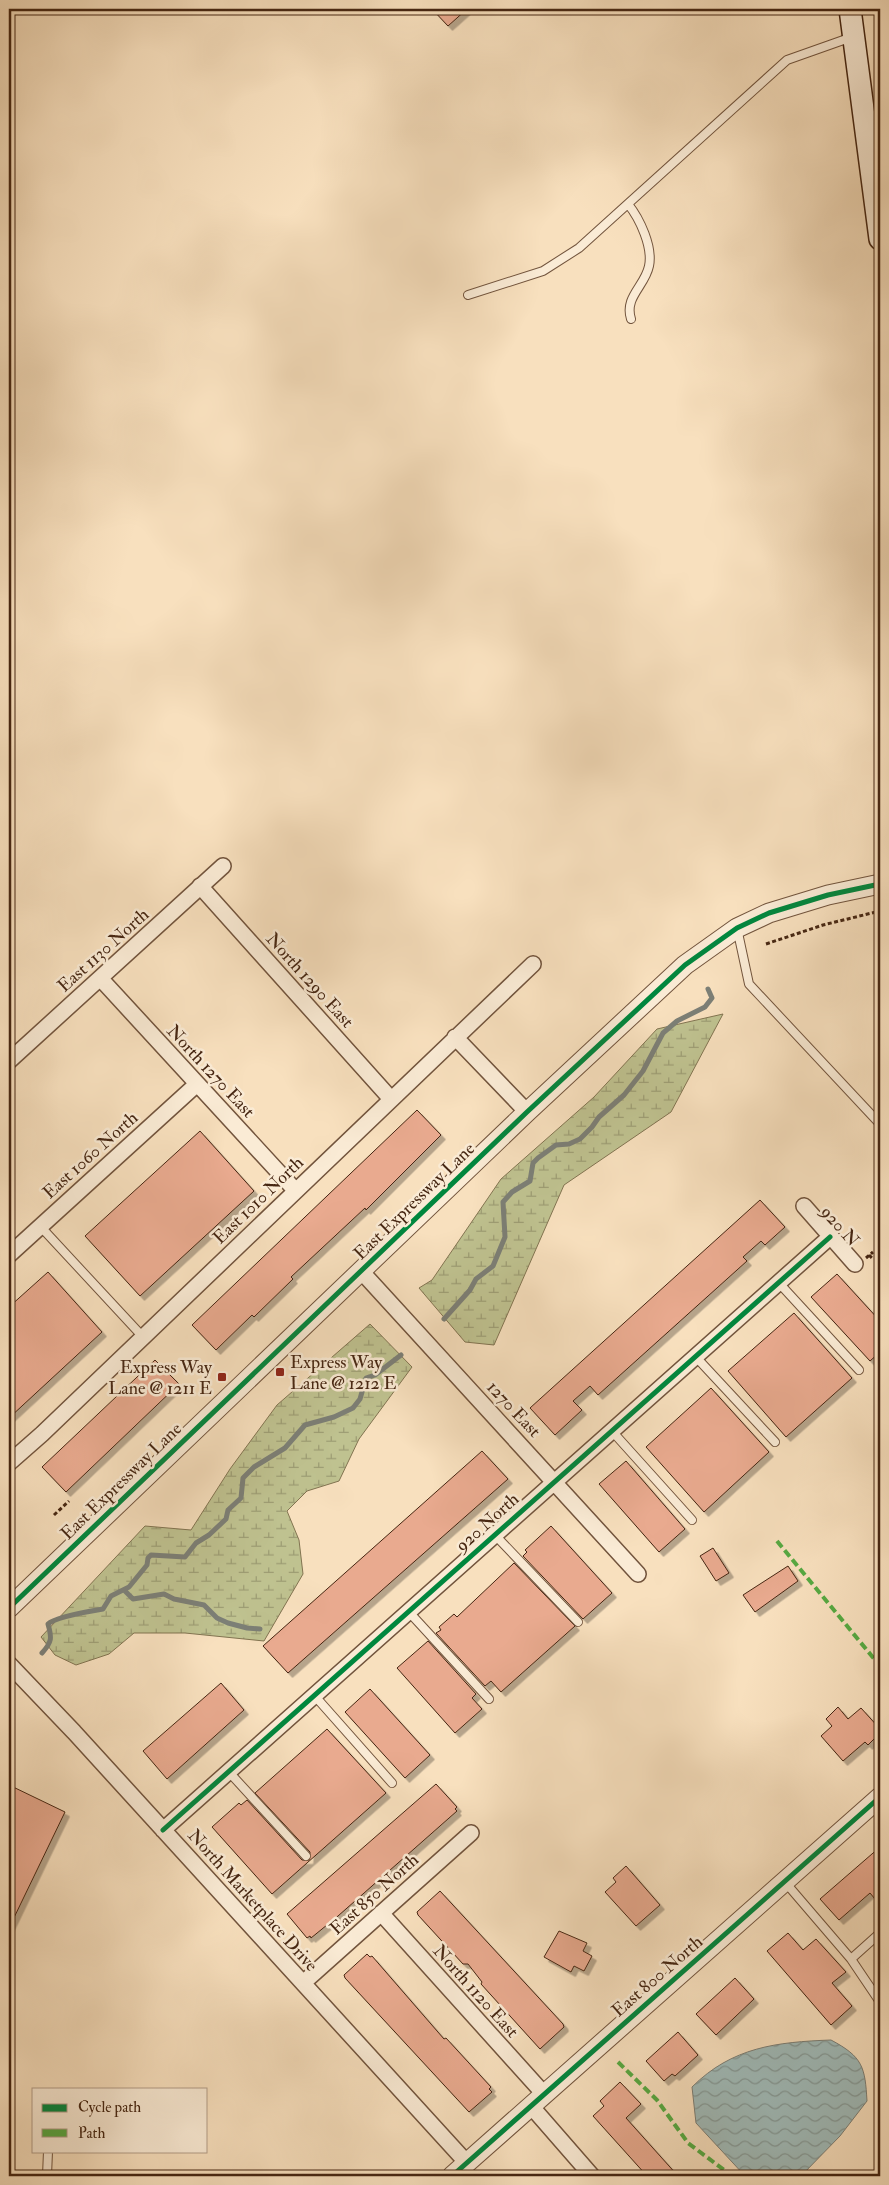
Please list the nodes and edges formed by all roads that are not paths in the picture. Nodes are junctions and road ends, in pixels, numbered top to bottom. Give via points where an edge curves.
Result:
1 (850, 9) edge
2 (854, 36) junction
3 (628, 204) junction
4 (880, 240) edge
5 (468, 295) dead end
6 (631, 319) dead end
7 (223, 866) dead end
8 (880, 884) edge
9 (200, 886) junction
10 (737, 928) junction
11 (533, 964) dead end
12 (100, 978) junction
13 (455, 1037) junction
14 (9, 1061) edge
15 (197, 1084) junction
16 (391, 1099) junction
17 (527, 1112) junction
18 (880, 1124) edge
19 (295, 1190) junction
20 (804, 1206) dead end
21 (40, 1226) junction
22 (830, 1237) junction
23 (9, 1254) edge
24 (856, 1264) dead end
25 (361, 1271) junction
26 (779, 1283) junction
27 (143, 1337) junction
28 (695, 1356) junction
29 (859, 1370) dead end
30 (611, 1430) junction
31 (775, 1442) dead end
32 (9, 1463) edge
33 (554, 1481) junction
34 (692, 1520) dead end
35 (494, 1534) junction
36 (638, 1574) dead end
37 (9, 1608) edge
38 (408, 1611) junction
39 (578, 1622) dead end
40 (9, 1664) edge
41 (314, 1696) junction
42 (489, 1699) dead end
43 (228, 1771) junction
44 (392, 1783) dead end
45 (880, 1796) edge
46 (163, 1830) junction
47 (471, 1833) dead end
48 (306, 1856) dead end
49 (785, 1882) junction
50 (381, 1913) junction
51 (880, 1932) edge
52 (851, 1959) junction
53 (303, 1983) junction
54 (880, 2002) edge
55 (538, 2100) junction
56 (48, 2152) edge
57 (467, 2162) junction
58 (47, 2176) edge
59 (452, 2176) edge
60 (592, 2176) edge

1 - 2 main road
2 - 3 lane via 787,60
2 - 4 main road
3 - 5 lane via 579,248 543,271
3 - 6 lane via 650,251 649,267 628,310
7 - 9 street, East 1130 North
8 - 10 street, East Expressway Lane via 802,902
9 - 12 street, East 1130 North
9 - 16 street, North 1290 East
10 - 17 street, East Expressway Lane via 685,965
10 - 18 lane via 749,984
11 - 13 street, East 1010 North
12 - 14 street, East 1130 North
12 - 15 street, North 1270 East
13 - 16 street, East 1010 North
13 - 17 street
15 - 19 street, North 1270 East
15 - 21 street, East 1060 North
16 - 19 street, East 1010 North
17 - 25 street, East Expressway Lane
19 - 27 street, East 1010 North
20 - 22 street, 920 N
21 - 23 street, East 1060 North
21 - 27 lane
22 - 24 street, 920 N
22 - 26 street, 920 North
25 - 33 street, 1270 East
25 - 37 street, East Expressway Lane
26 - 28 street, 920 North
26 - 29 lane
27 - 32 street, East 1010 North
28 - 30 street, 920 North
28 - 31 lane
30 - 33 street, 920 North
30 - 34 lane
33 - 35 street, 920 North
33 - 36 street, 1270 East
35 - 38 street, 920 North
35 - 39 lane
38 - 41 street, 920 North
38 - 42 lane
40 - 46 street, North Marketplace Drive
41 - 43 street, 920 North
41 - 44 lane
43 - 46 street, 920 North
43 - 48 lane
45 - 49 street, East 800 North
46 - 53 street, North Marketplace Drive
47 - 50 street, East 850 North
49 - 52 lane
49 - 55 street, East 800 North
50 - 53 street, East 850 North
50 - 55 street, North 1120 East
51 - 52 lane
52 - 54 lane
53 - 57 street, North Marketplace Drive
55 - 57 street, East 800 North
55 - 60 street, North 1120 East
56 - 58 lane
57 - 59 street, East 800 North

